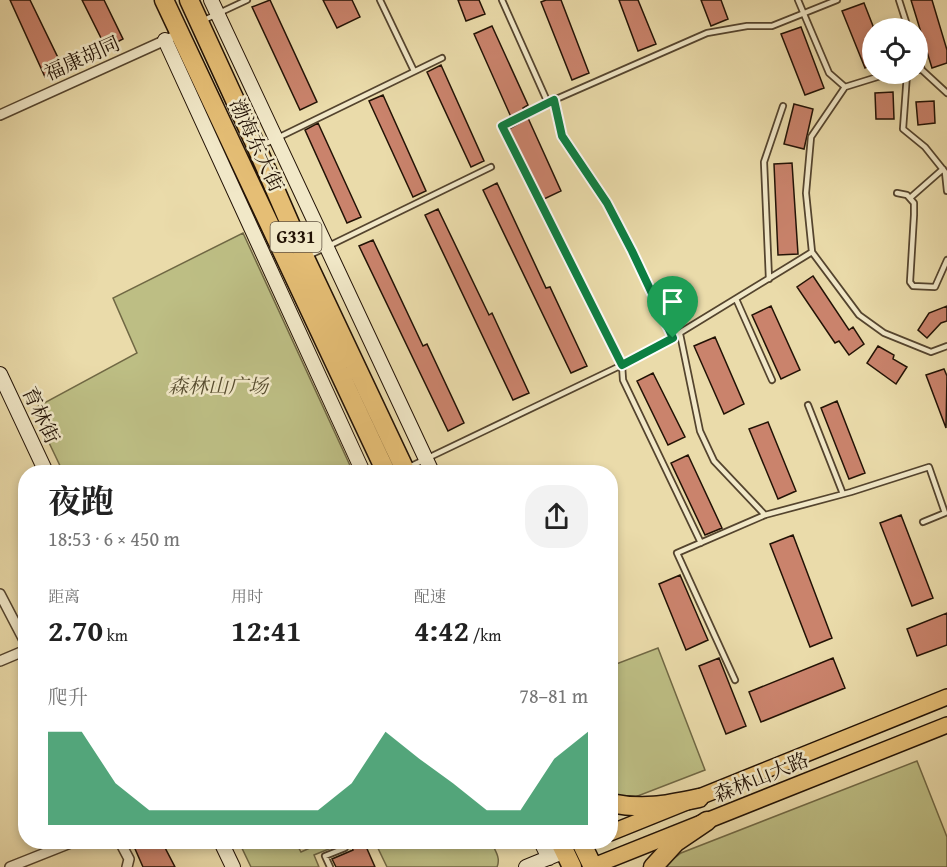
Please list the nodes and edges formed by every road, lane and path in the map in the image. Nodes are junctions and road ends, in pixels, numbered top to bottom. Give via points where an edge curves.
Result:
1 (164, 0) edge
2 (189, 0) edge
3 (211, 0) edge
4 (247, 0) edge
5 (380, 0) edge
6 (502, 0) edge
7 (798, 0) edge
8 (837, 0) edge
9 (899, 0) edge
10 (240, 1) edge
11 (804, 13) junction
12 (218, 14) junction
13 (905, 18) edge
14 (200, 23) junction
15 (172, 37) junction
16 (442, 58) dead end
17 (414, 71) junction
18 (928, 77) edge
19 (862, 82) edge
20 (907, 84) edge
21 (845, 87) junction
22 (947, 93) edge
23 (551, 102) junction
24 (783, 106) dead end
25 (0, 115) edge
26 (276, 139) junction
27 (257, 148) junction
28 (491, 167) dead end
29 (943, 169) junction
30 (947, 191) edge
31 (897, 193) dead end
32 (910, 198) junction
33 (327, 247) junction
34 (812, 252) junction
35 (305, 258) junction
36 (947, 260) edge
37 (769, 279) junction
38 (736, 299) junction
39 (680, 334) junction
40 (673, 338) junction
41 (947, 346) edge
42 (622, 365) junction
43 (0, 374) edge
44 (772, 380) dead end
45 (808, 405) dead end
46 (426, 459) junction
47 (43, 465) edge
48 (360, 465) edge
49 (394, 465) edge
50 (395, 465) edge
51 (413, 465) edge
52 (429, 465) edge
53 (843, 494) junction
54 (765, 515) junction
55 (923, 522) dead end
56 (701, 543) junction
57 (0, 594) edge
58 (18, 629) edge
59 (18, 653) edge
60 (0, 660) edge
61 (735, 680) dead end
62 (947, 697) edge
63 (947, 725) edge
64 (699, 798) junction
65 (618, 804) edge
66 (708, 821) junction
67 (618, 830) edge
68 (56, 849) edge
69 (124, 849) edge
70 (224, 849) edge
71 (342, 849) edge
72 (571, 849) edge
73 (37, 856) junction
74 (10, 867) edge
75 (41, 867) edge
76 (127, 867) edge
77 (233, 867) edge
78 (330, 867) edge
79 (526, 867) edge
80 (592, 867) edge
81 (653, 867) edge

1 - 15 highway, 渤海东大街 / G331
2 - 14 highway, 渤海东大街 / G331
3 - 12 street, 渤海东大街
4 - 10 lane
5 - 17 lane
6 - 23 lane
7 - 11 lane
8 - 11 lane
9 - 13 lane
10 - 12 lane
11 - 21 lane via 829,73
11 - 23 lane via 772,26 707,33
12 - 14 lane
12 - 26 street, 渤海东大街
14 - 27 highway, 渤海东大街 / G331
15 - 25 street, 福康胡同
15 - 48 street, 渤海东大街
15 - 49 highway, 渤海东大街 / G331
16 - 17 lane
17 - 26 lane
18 - 22 lane
19 - 21 lane
20 - 29 lane via 903,129
21 - 34 lane via 811,137 806,193
23 - 40 lane via 562,136 612,213
23 - 42 lane via 502,126
24 - 37 lane via 764,162
26 - 27 lane
26 - 33 street, 渤海东大街
27 - 35 highway, 渤海东大街 / G331
28 - 33 lane
29 - 30 lane
29 - 32 lane
31 - 32 lane
32 - 36 lane via 914,215 910,282 913,286 934,287
33 - 35 lane
33 - 46 street, 渤海东大街
34 - 37 lane
34 - 41 lane via 859,315 884,333 931,352
35 - 50 highway, 渤海东大街 / G331
37 - 38 lane
38 - 39 lane
38 - 44 lane
39 - 40 lane
39 - 54 lane via 700,431 714,461
40 - 42 lane
42 - 46 lane
42 - 56 lane via 623,380
43 - 47 street, 育林街
45 - 53 lane
46 - 51 lane
46 - 52 street, 渤海东大街
53 - 54 lane
53 - 55 lane via 929,467 945,513
54 - 56 lane
56 - 61 lane via 676,553
57 - 58 street
59 - 60 street
62 - 64 main road, 森林山大路
63 - 66 main road, 森林山大路
64 - 65 highway via 658,807
64 - 67 main road, 森林山大路
66 - 80 main road, 森林山大路
66 - 81 highway via 676,842
68 - 73 street
69 - 76 street via 129,860
70 - 77 street
71 - 78 lane via 325,856
72 - 79 street
72 - 80 highway
73 - 74 street
73 - 75 street

